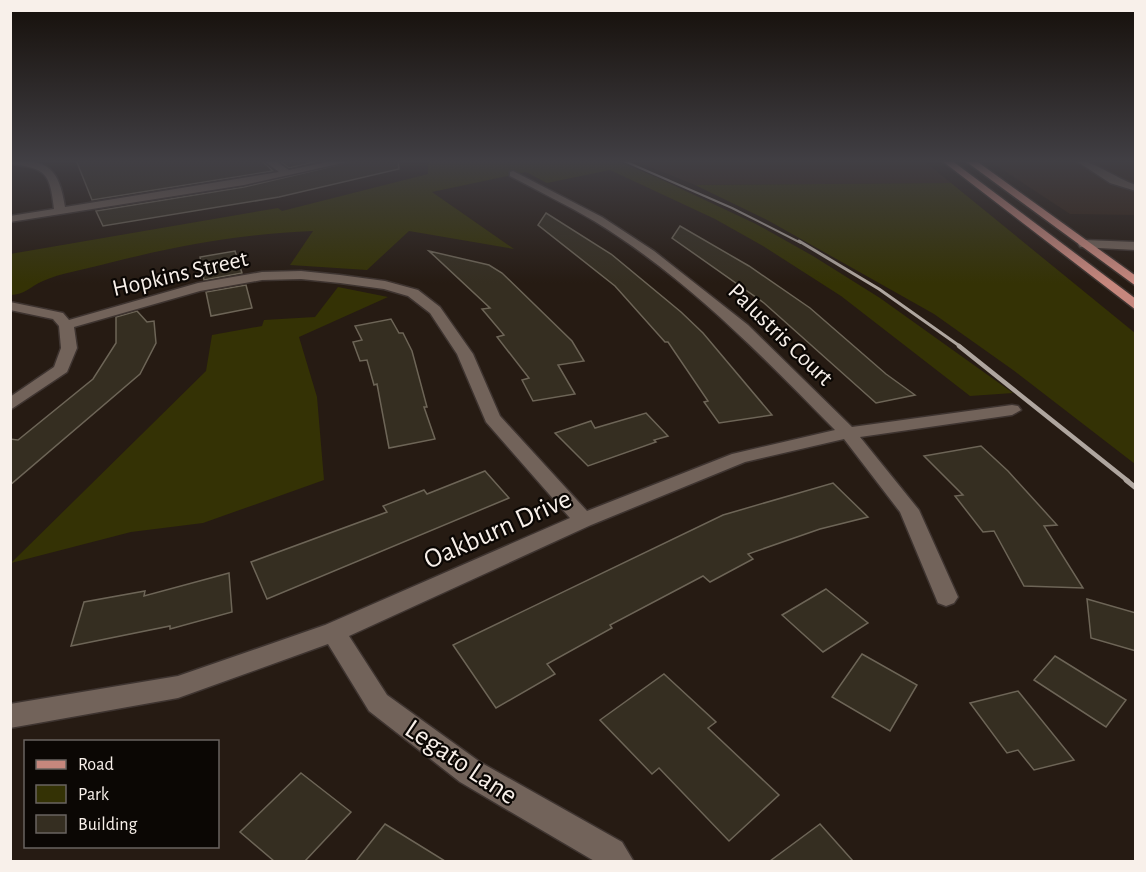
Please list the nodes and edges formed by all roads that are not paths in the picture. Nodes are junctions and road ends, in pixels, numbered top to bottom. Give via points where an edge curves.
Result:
1 (59, 201) edge
2 (124, 201) edge
3 (563, 201) edge
4 (998, 201) edge
5 (1024, 201) edge
6 (60, 211) junction
7 (10, 219) edge
8 (1084, 244) junction
9 (1136, 246) edge
10 (1134, 280) edge
11 (10, 306) edge
12 (1136, 306) edge
13 (66, 325) junction
14 (10, 405) edge
15 (1012, 410) dead end
16 (848, 433) junction
17 (584, 520) junction
18 (945, 597) dead end
19 (334, 632) junction
20 (10, 716) edge
21 (618, 861) edge

1 - 6 street
2 - 6 street
3 - 16 street, Palustris Court via 598,219 696,287 744,328
4 - 12 main road
5 - 8 main road
6 - 7 street
8 - 9 street
8 - 10 main road
11 - 13 street via 58,316
13 - 14 street via 69,348 61,369
13 - 17 street, Hopkins Street via 198,287 262,276 340,279 413,293 435,309 465,354 492,418
15 - 16 street, Oakburn Drive
16 - 17 street, Oakburn Drive via 739,458
16 - 18 street, Palustris Court via 909,510
17 - 19 street, Oakburn Drive
19 - 20 street, Oakburn Drive via 178,687
19 - 21 street, Legato Lane via 378,703 470,772 611,853

